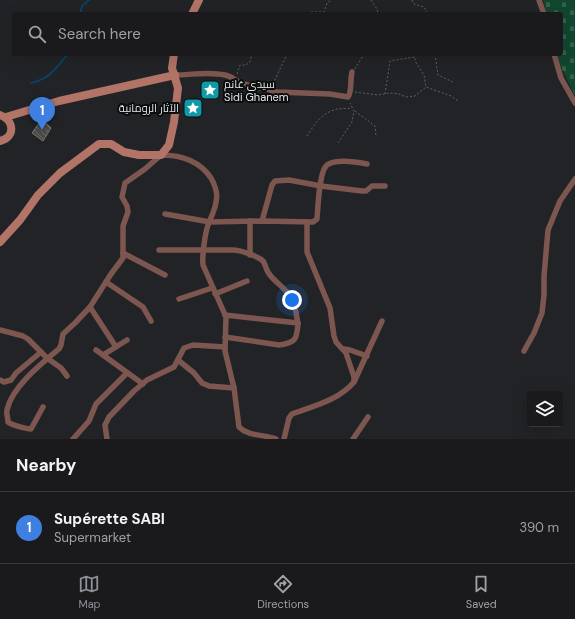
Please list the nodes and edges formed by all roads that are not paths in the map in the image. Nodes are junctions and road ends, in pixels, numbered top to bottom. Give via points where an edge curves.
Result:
1 (199, 0) edge
2 (539, 0) edge
3 (193, 12) edge
4 (543, 12) edge
5 (174, 56) edge
6 (555, 56) edge
7 (352, 72) road end
8 (175, 76) junction
9 (575, 103) edge
10 (2, 115) edge
11 (0, 141) edge
12 (161, 155) junction
13 (367, 164) dead end
14 (575, 179) edge
15 (320, 186) junction
16 (385, 186) dead end
17 (165, 214) dead end
18 (262, 221) junction
19 (210, 222) junction
20 (250, 222) junction
21 (307, 222) junction
22 (0, 242) edge
23 (159, 250) dead end
24 (204, 250) junction
25 (124, 253) junction
26 (250, 255) junction
27 (165, 275) dead end
28 (247, 281) dead end
29 (106, 282) junction
30 (212, 288) junction
31 (215, 294) junction
32 (179, 299) dead end
33 (90, 307) junction
34 (225, 315) junction
35 (151, 321) dead end
36 (382, 321) dead end
37 (298, 323) junction
38 (0, 330) edge
39 (225, 337) junction
40 (127, 340) dead end
41 (116, 347) junction
42 (225, 347) junction
43 (96, 350) dead end
44 (344, 350) junction
45 (524, 351) dead end
46 (41, 352) junction
47 (103, 355) junction
48 (367, 356) junction
49 (48, 358) junction
50 (178, 360) junction
51 (128, 373) junction
52 (67, 376) dead end
53 (0, 380) edge
54 (354, 382) junction
55 (143, 384) junction
56 (234, 388) junction
57 (43, 407) dead end
58 (4, 411) edge
59 (368, 417) dead end
60 (73, 439) edge
61 (107, 439) edge
62 (276, 439) edge
63 (284, 439) edge
64 (353, 439) edge

1 - 3 main road
2 - 4 street
5 - 8 main road via 172,68
6 - 9 street via 561,78
7 - 8 street via 350,96 347,97 282,93 244,84 225,75
8 - 10 main road
8 - 12 main road via 178,88 174,122 169,145
10 - 11 main road via 10,122 11,132
12 - 19 street via 192,160 209,175 217,201
12 - 22 main road via 135,154 124,152 111,144 99,144 60,173 38,195
12 - 25 street via 146,169 128,180 123,187 122,196 128,210 123,226
13 - 15 street via 328,164 323,170
14 - 45 street via 560,201 548,230 542,313
15 - 16 street via 362,191 372,186
15 - 18 street via 289,180 275,181
15 - 21 street via 317,219
17 - 19 street
18 - 20 street
18 - 21 street
19 - 20 street
19 - 24 street
20 - 26 street
21 - 44 street via 307,252 328,302 336,342
23 - 24 street
24 - 26 street via 237,250
24 - 30 street via 202,264
25 - 27 street
25 - 29 street
26 - 37 street via 262,261 270,276 290,296 294,302
28 - 31 street
29 - 33 street
29 - 35 street via 143,307
30 - 31 street
30 - 32 street
31 - 34 street
33 - 41 street
33 - 49 street via 63,334 59,349
34 - 37 street
34 - 39 street
36 - 48 street
37 - 39 street via 297,336 287,344
38 - 46 street via 23,336
39 - 42 street
40 - 41 street
41 - 47 street
42 - 50 street via 190,345 184,348
42 - 56 street
43 - 47 street
44 - 48 street
44 - 54 street
46 - 49 street
46 - 53 street via 11,380
47 - 51 street
48 - 54 street
49 - 52 street
49 - 58 street via 24,381
50 - 55 street via 172,368
50 - 56 street via 205,385
51 - 55 street
51 - 60 street via 96,404 89,421
54 - 63 street via 326,402 292,414
55 - 61 street via 107,419
56 - 62 street via 240,428 251,434
57 - 58 street via 33,427 28,429 10,425
59 - 64 street

